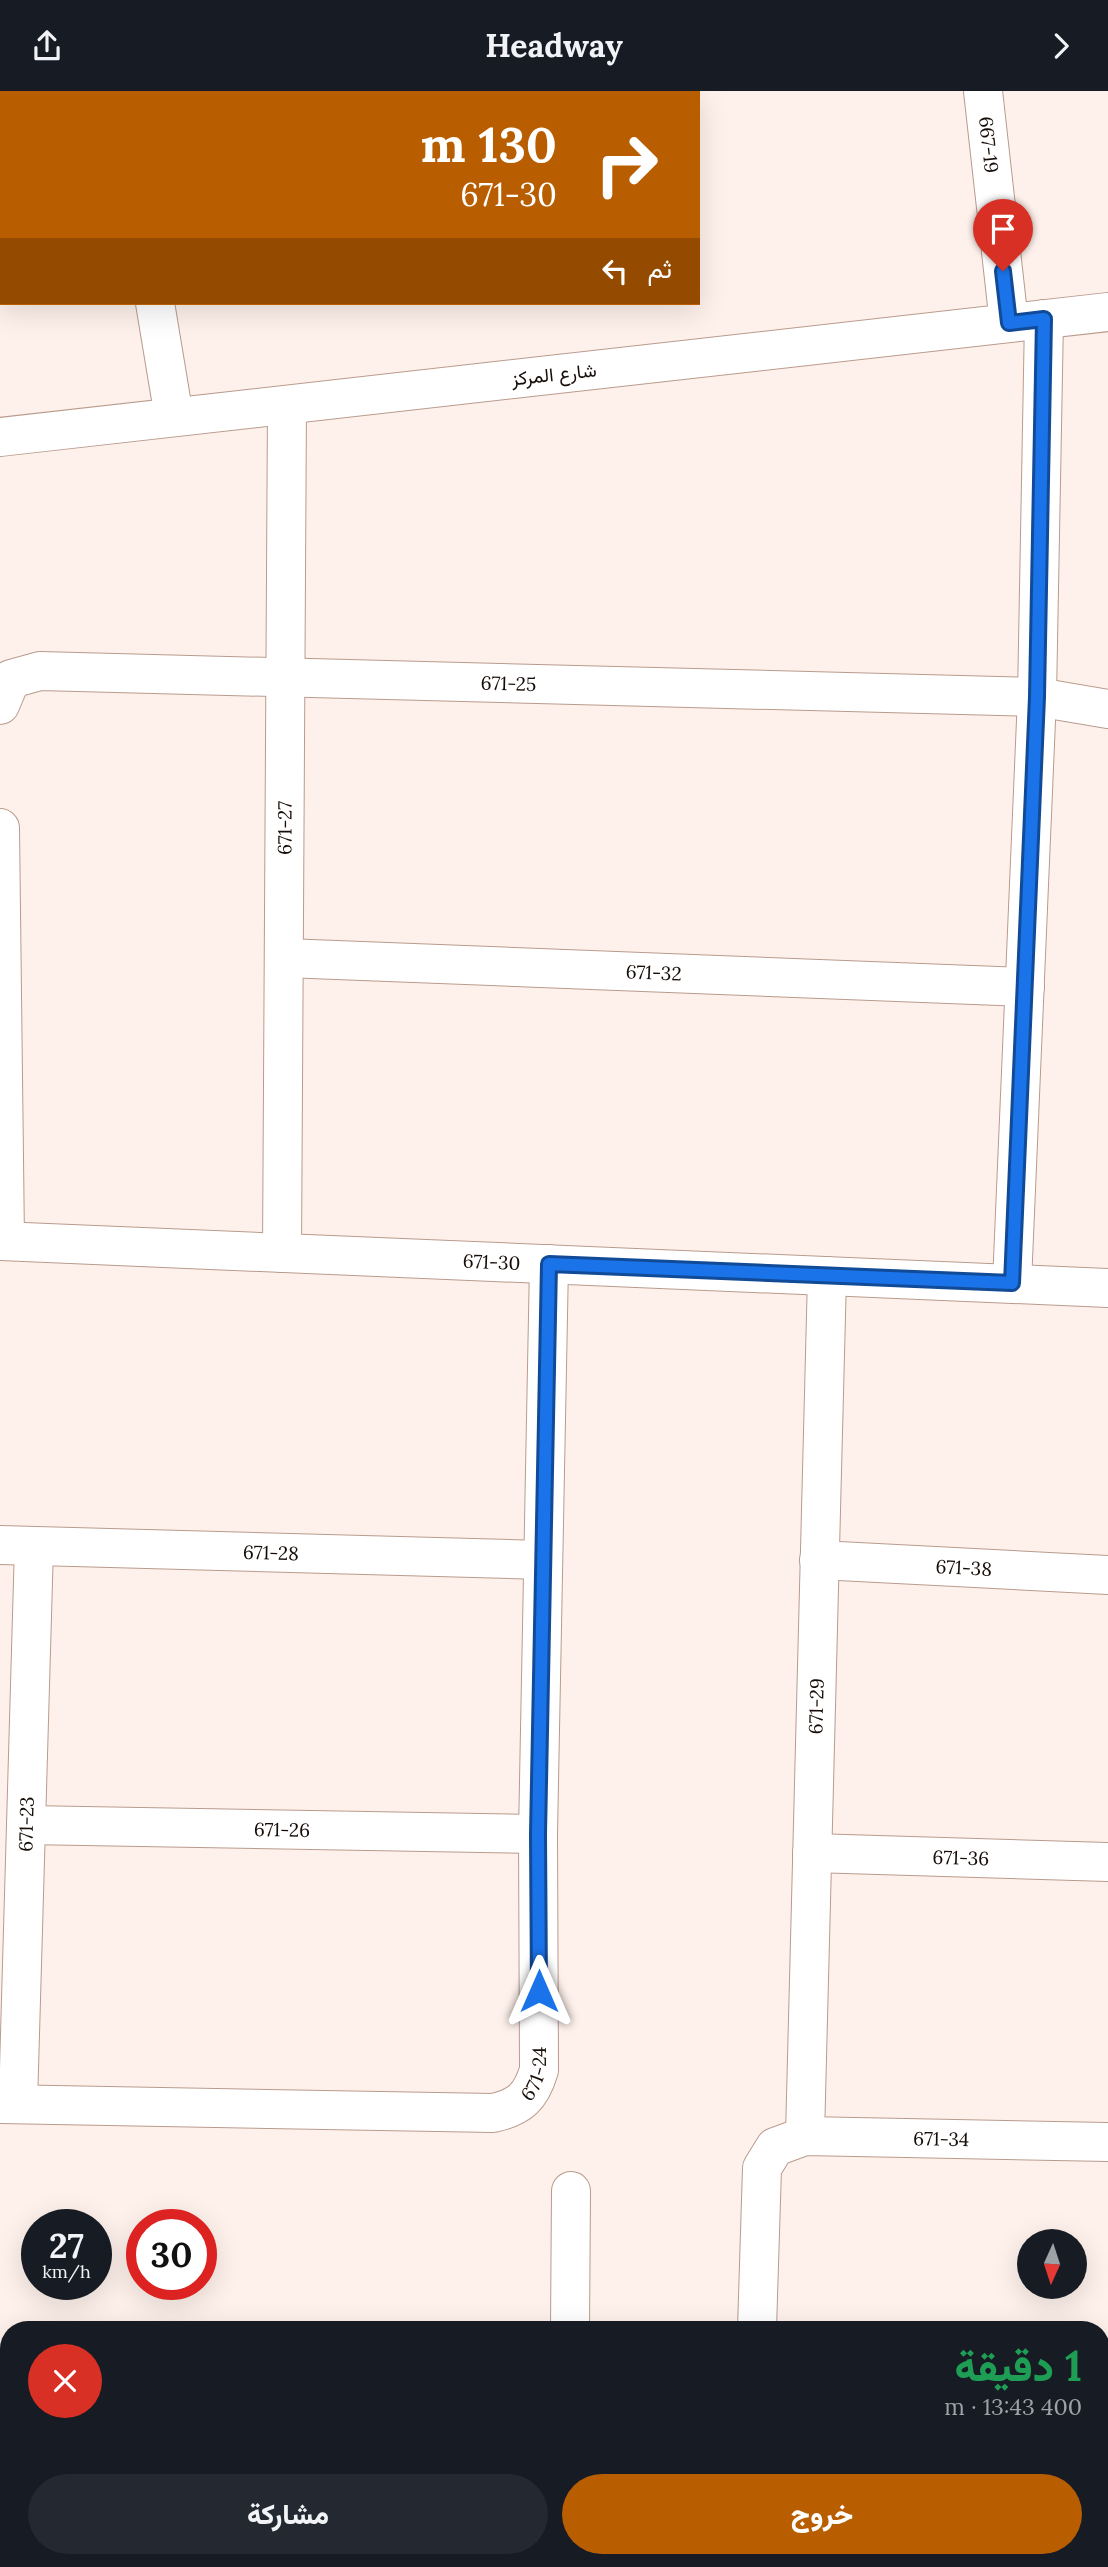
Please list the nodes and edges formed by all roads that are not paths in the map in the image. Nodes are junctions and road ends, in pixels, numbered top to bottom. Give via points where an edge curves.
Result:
1 (983, 91) edge
2 (155, 305) edge
3 (1108, 312) edge
4 (1027, 321) junction
5 (287, 405) junction
6 (174, 417) junction
7 (0, 437) edge
8 (287, 675) junction
9 (1037, 697) junction
10 (0, 705) edge
11 (1108, 709) edge
12 (0, 828) edge
13 (285, 958) junction
14 (1025, 987) junction
15 (3, 1241) edge
16 (282, 1253) junction
17 (549, 1264) junction
18 (827, 1276) junction
19 (1012, 1283) junction
20 (1108, 1288) edge
21 (17, 1546) edge
22 (544, 1560) junction
23 (819, 1560) junction
24 (1108, 1575) edge
25 (26, 1825) junction
26 (538, 1834) junction
27 (812, 1853) junction
28 (1108, 1861) edge
29 (9, 2104) edge
30 (790, 2142) junction
31 (1108, 2142) edge
32 (571, 2191) dead end
33 (570, 2321) edge
34 (757, 2321) edge

1 - 4 street, 667-19
2 - 6 street
3 - 4 street, شارع المركز
4 - 5 street, شارع المركز
4 - 9 street, 667-19
5 - 6 street, شارع المركز
5 - 8 street, 671-27
6 - 7 street, شارع المركز
8 - 9 street, 671-25
8 - 10 street, 671-25 via 40,671 10,679
8 - 13 street, 671-27
9 - 11 street, 671-25
9 - 14 street, 667-19
12 - 15 street
13 - 14 street, 671-32
13 - 16 street, 671-27
14 - 19 street, 667-19
15 - 16 street, 671-30
16 - 17 street, 671-30
17 - 18 street, 671-30
17 - 22 street, 671-24
18 - 19 street, 671-30
18 - 23 street, 671-29
19 - 20 street, 671-30
21 - 22 street, 671-28
21 - 25 street, 671-23
22 - 26 street, 671-24
23 - 24 street, 671-38
23 - 27 street, 671-29
25 - 26 street, 671-26
25 - 29 street, 671-23
26 - 29 street, 671-24 via 539,2070 526,2100 512,2109 492,2113
27 - 28 street, 671-36
27 - 30 street, 671-29
30 - 31 street, 671-34
30 - 34 street via 762,2168
32 - 33 street

